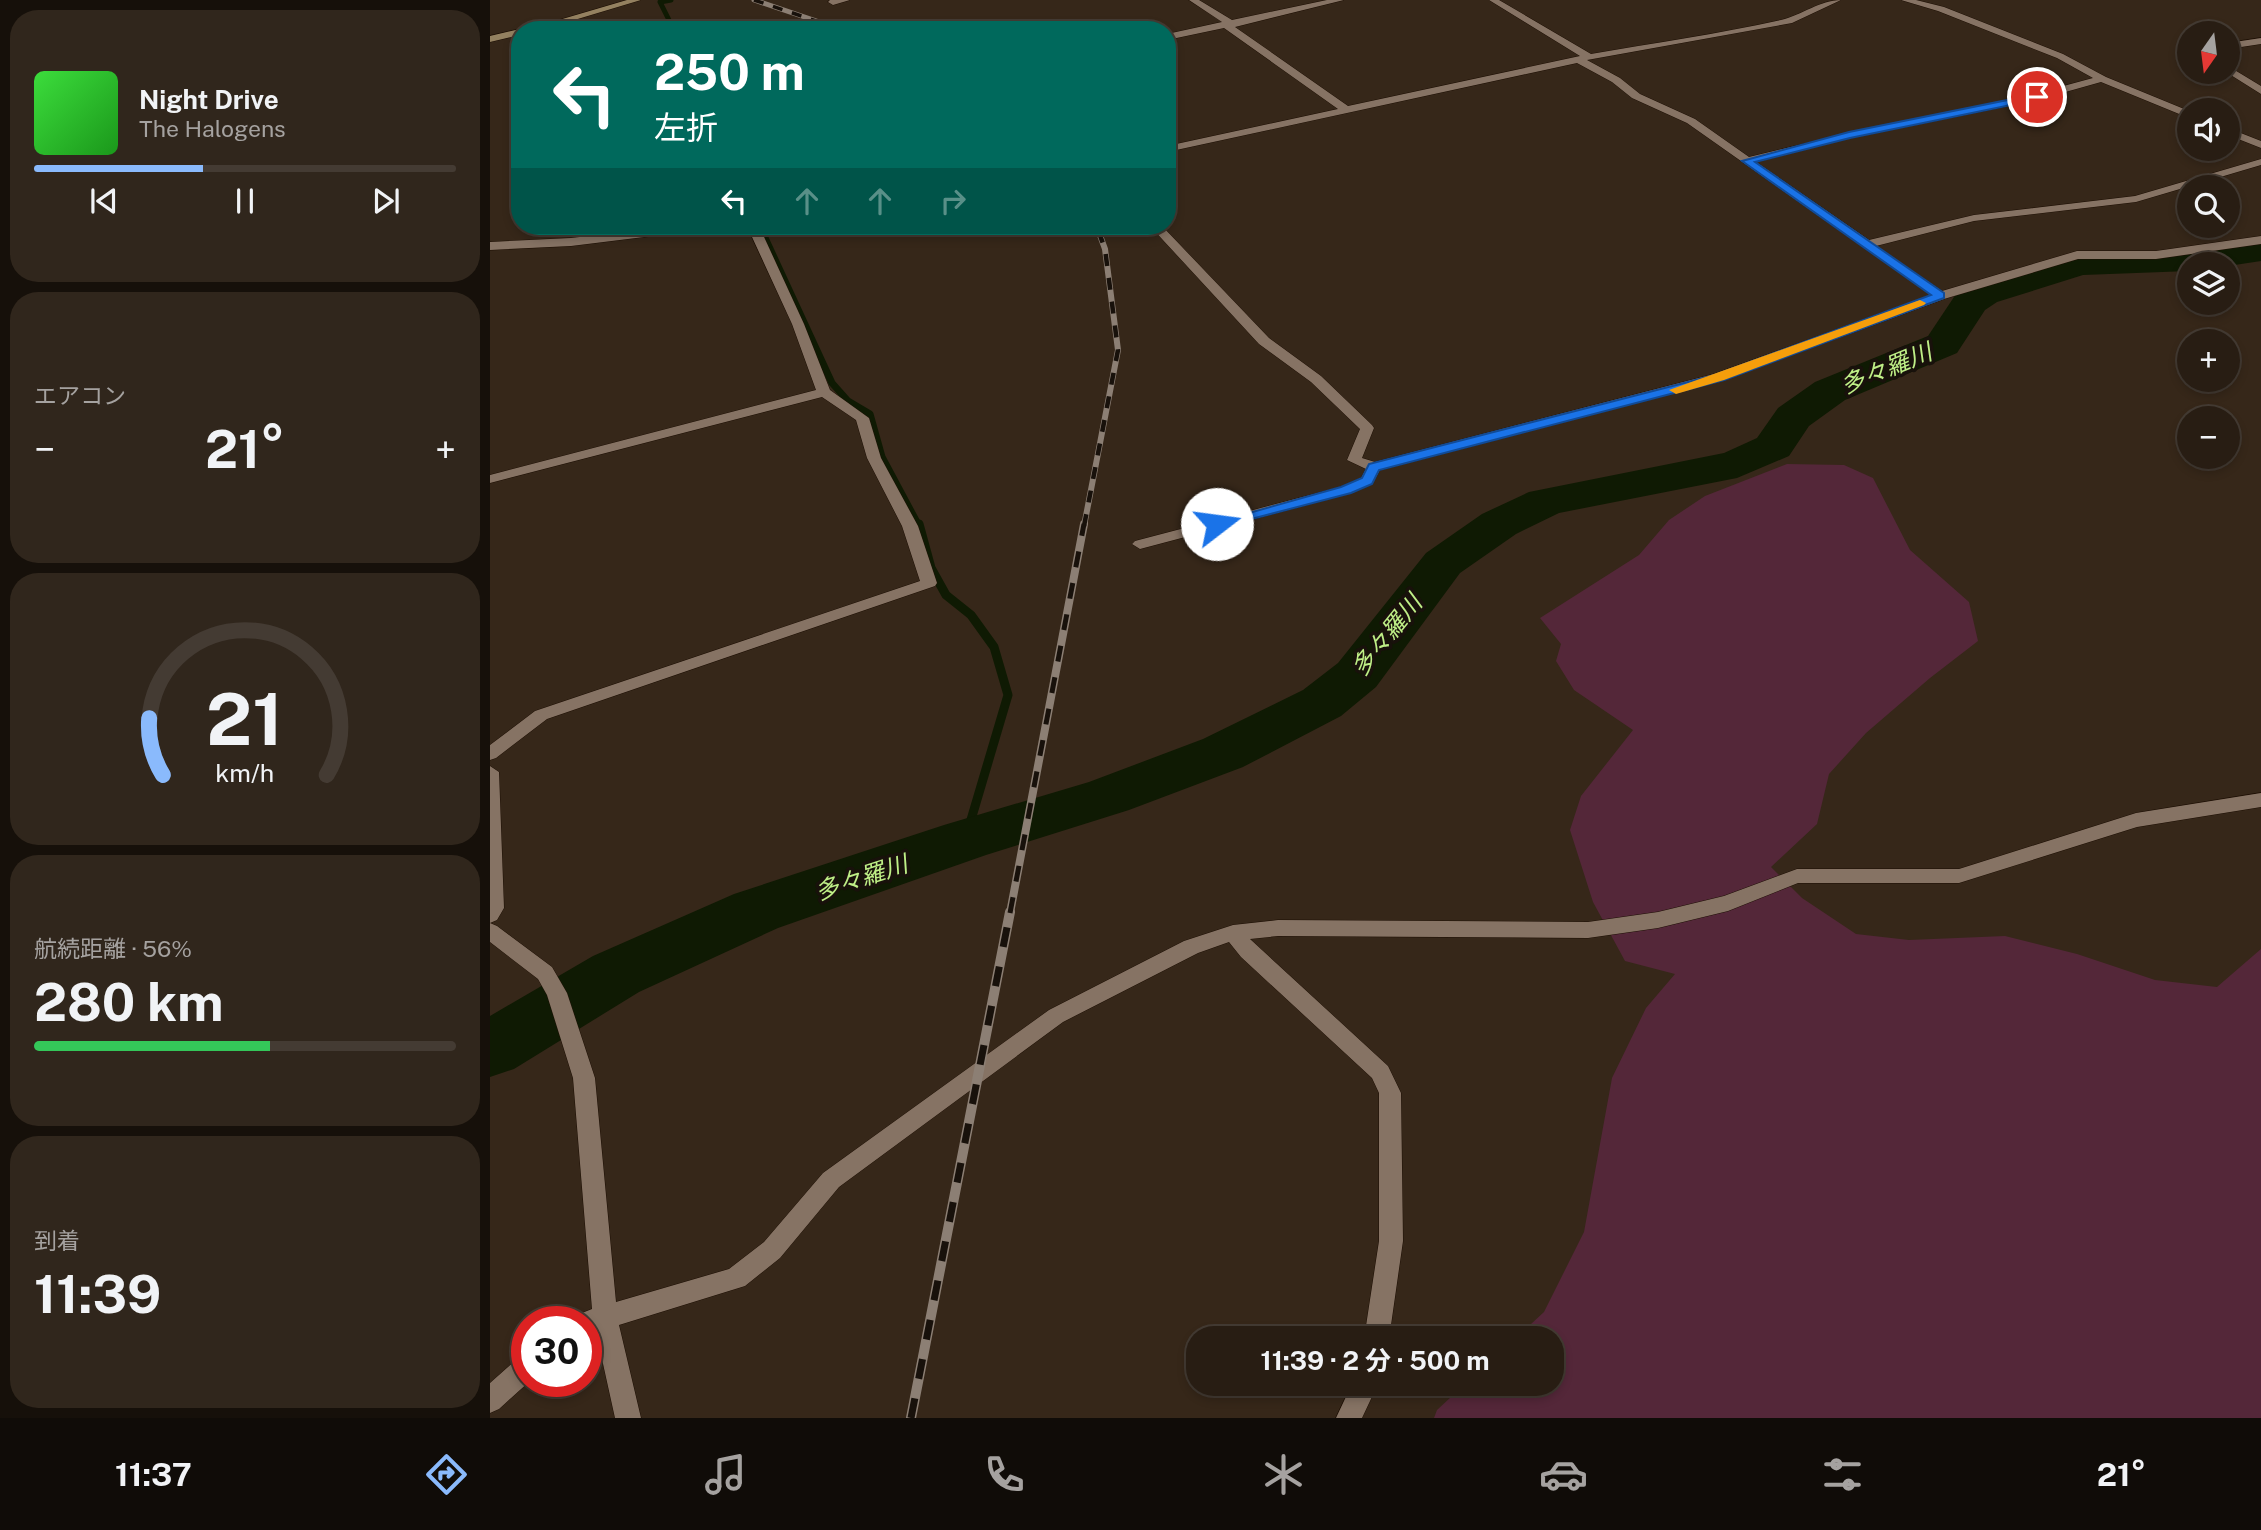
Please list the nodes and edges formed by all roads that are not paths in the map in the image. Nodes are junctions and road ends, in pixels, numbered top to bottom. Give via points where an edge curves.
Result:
1 (638, 0) edge
2 (846, 0) edge
3 (1193, 0) edge
4 (1340, 0) edge
5 (1493, 0) edge
6 (1837, 0) edge
7 (1905, 0) edge
8 (833, 2) dead end
9 (562, 21) edge
10 (1230, 25) junction
11 (511, 34) edge
12 (1176, 35) edge
13 (490, 39) edge
14 (2261, 41) edge
15 (2240, 44) edge
16 (1584, 59) junction
17 (2240, 77) edge
18 (2102, 79) junction
19 (2261, 91) edge
20 (1344, 108) junction
21 (2177, 110) edge
22 (2240, 136) edge
23 (2261, 145) edge
24 (1176, 147) edge
25 (1747, 161) junction
26 (2261, 162) edge
27 (628, 235) edge
28 (757, 235) edge
29 (1164, 235) edge
30 (2261, 240) edge
31 (1869, 244) junction
32 (490, 246) edge
33 (1940, 296) junction
34 (824, 392) junction
35 (1374, 467) junction
36 (490, 479) edge
37 (1140, 544) dead end
38 (490, 754) edge
39 (490, 772) edge
40 (2261, 800) edge
41 (490, 915) edge
42 (490, 931) edge
43 (1233, 933) junction
44 (594, 1306) edge
45 (602, 1318) edge
46 (1378, 1326) edge
47 (602, 1341) edge
48 (511, 1381) edge
49 (1359, 1396) edge
50 (490, 1400) edge
51 (628, 1418) edge
52 (1349, 1418) edge

1 - 9 main road
2 - 8 street
3 - 10 street
4 - 10 street
5 - 16 street
6 - 16 street via 1779,23
7 - 18 street via 1941,9 2060,56
10 - 12 street
10 - 20 street
11 - 13 main road
14 - 15 street
16 - 20 street
16 - 25 street via 1636,96 1691,121
17 - 19 street
18 - 21 street
18 - 25 street
20 - 24 street
22 - 23 street
25 - 31 street
26 - 31 street via 2136,199 1973,218
27 - 32 street
28 - 34 street
29 - 35 street via 1264,341 1316,379 1367,428 1354,460
30 - 33 street via 2156,255 2077,255
31 - 33 street
33 - 35 street via 1719,377
34 - 36 street
34 - 38 street via 862,418 874,458 910,526 929,583 541,715
35 - 37 street via 1367,481 1346,490
39 - 41 street via 495,908
40 - 43 street via 2136,820 1959,876 1797,876 1728,902 1658,920 1588,930 1278,928
42 - 44 street via 545,973 557,993 584,1078
43 - 45 street via 1191,947 1056,1016 982,1067 831,1180 772,1250 736,1278
43 - 46 street via 1380,1072 1390,1093 1391,1241
47 - 51 street
48 - 50 street
49 - 52 street

